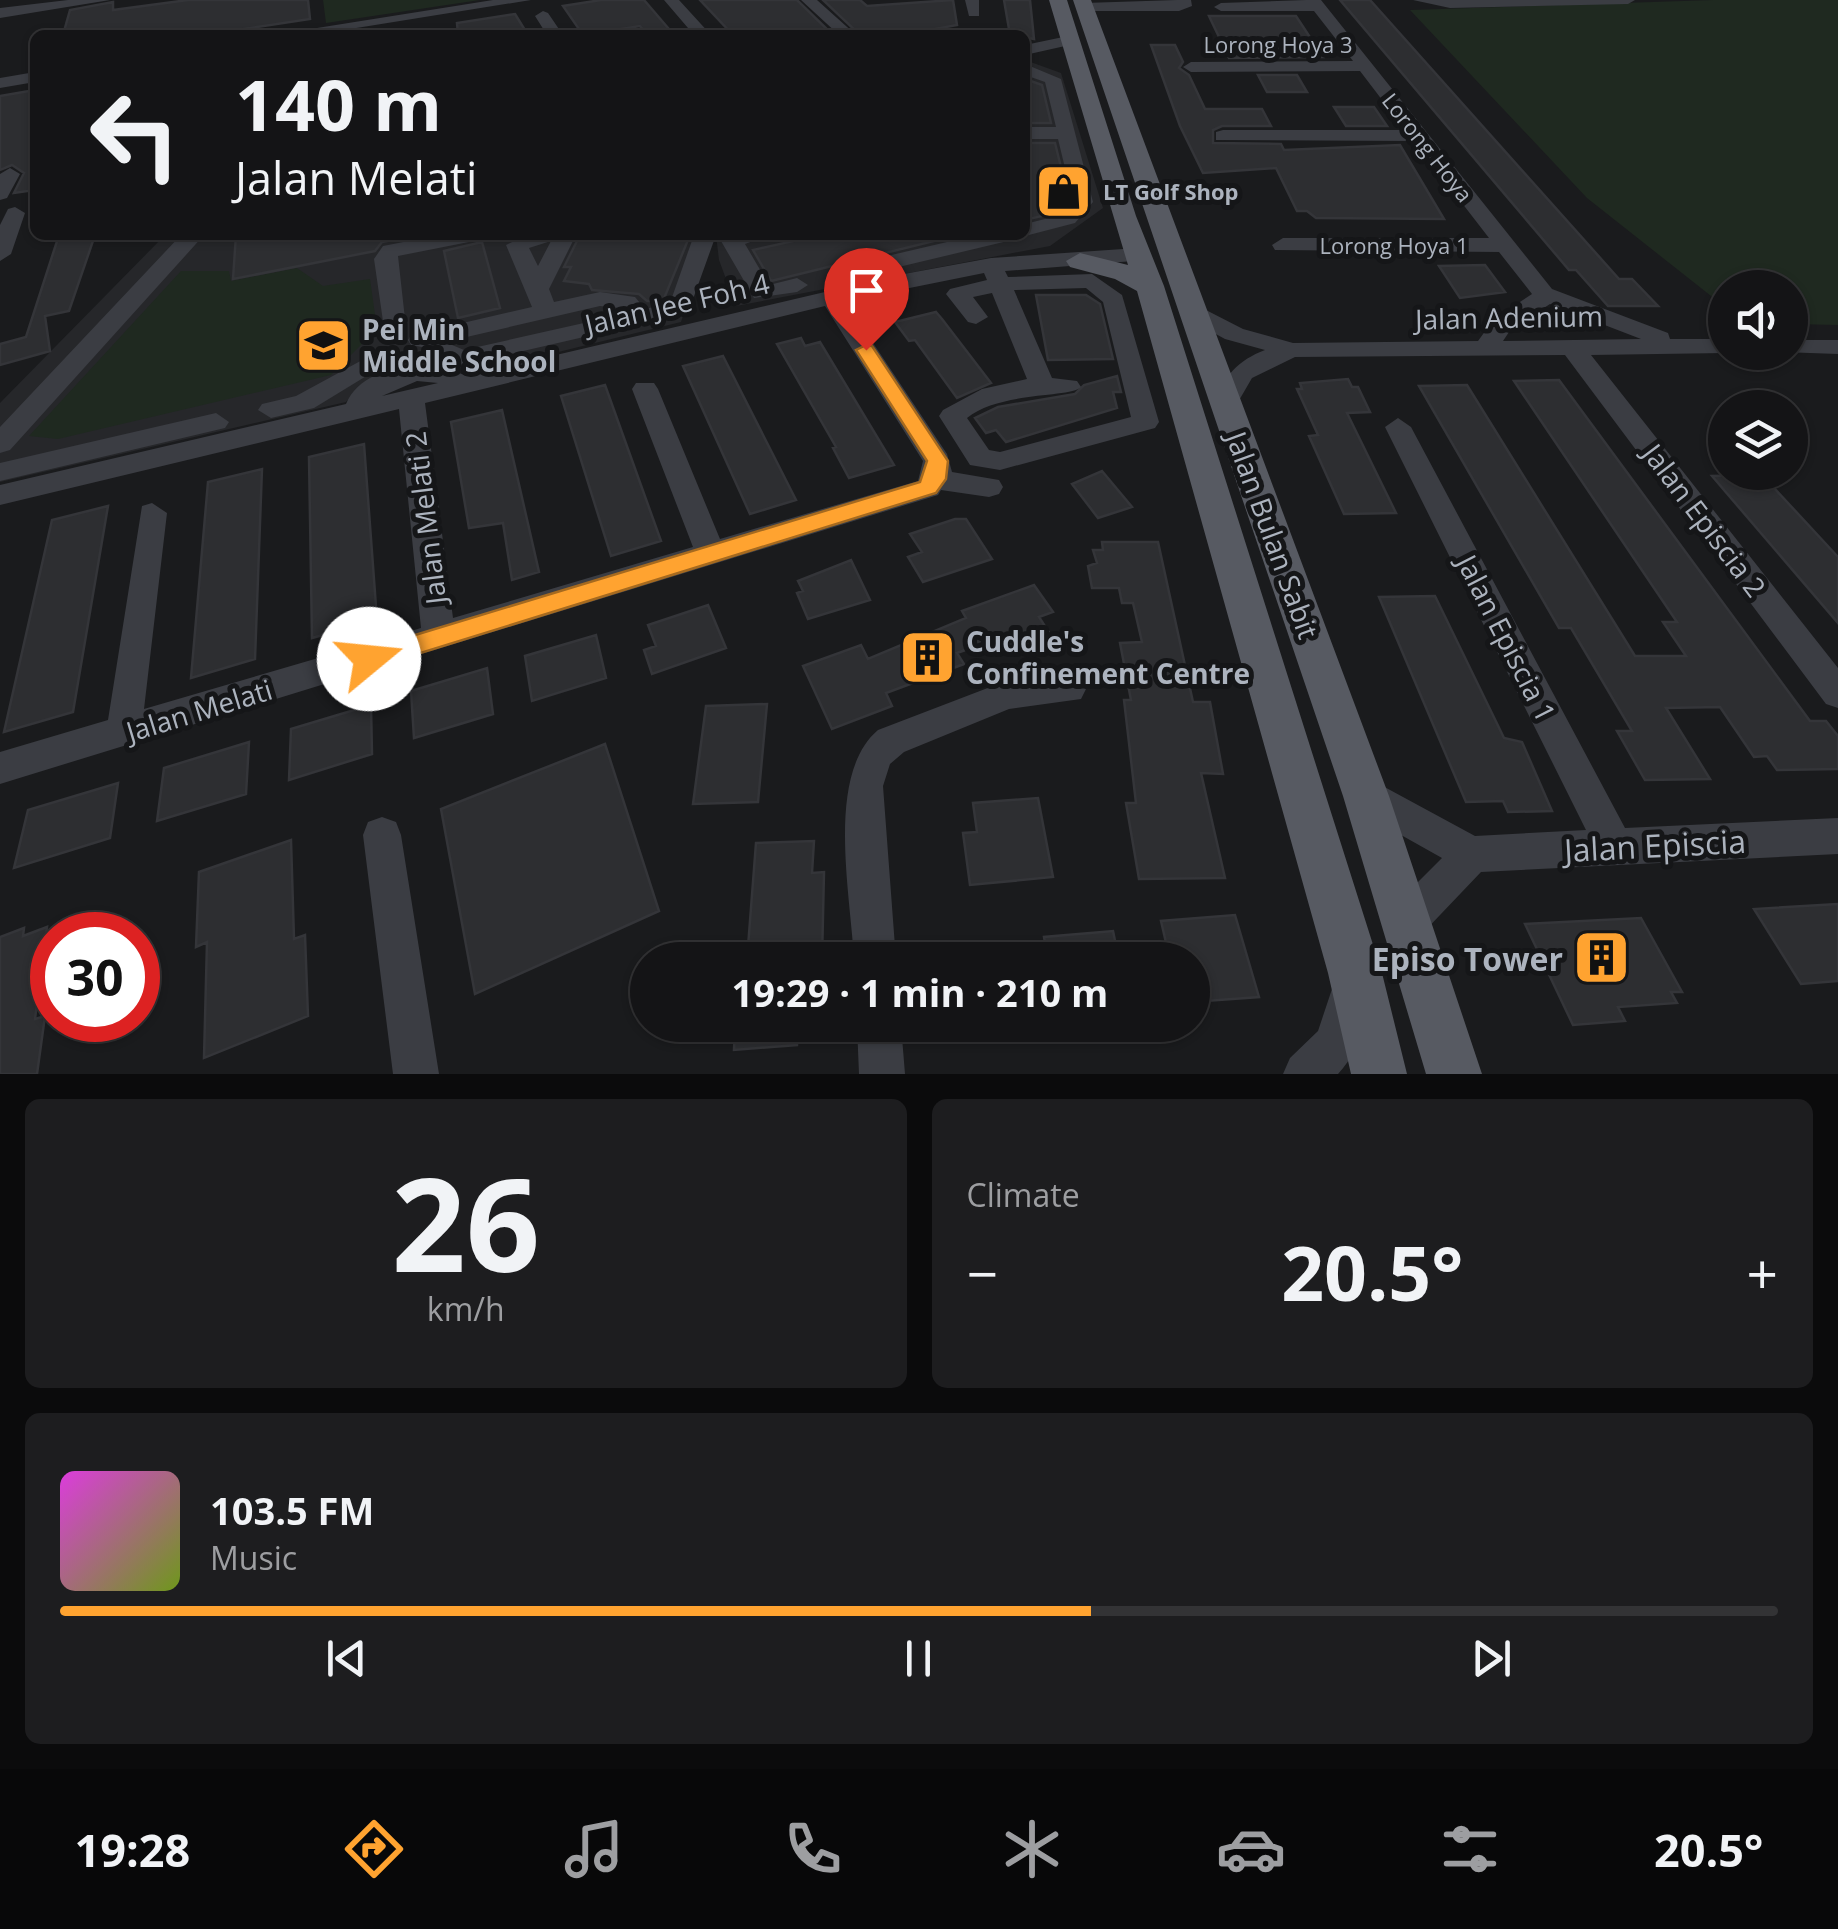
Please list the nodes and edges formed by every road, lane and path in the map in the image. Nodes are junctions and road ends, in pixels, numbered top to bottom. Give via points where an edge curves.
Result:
1 (103, 0) edge
2 (524, 0) edge
3 (671, 0) edge
4 (808, 0) edge
5 (1184, 0) edge
6 (1420, 0) edge
7 (1628, 0) edge
8 (1591, 1) edge
9 (1077, 2) edge
10 (1127, 2) edge
11 (1316, 4) edge
12 (1221, 7) dead end
13 (0, 13) edge
14 (543, 16) dead end
15 (398, 17) junction
16 (314, 30) edge
17 (402, 30) edge
18 (551, 30) edge
19 (698, 30) edge
20 (842, 30) edge
21 (1030, 51) edge
22 (1071, 52) junction
23 (1366, 66) junction
24 (1191, 67) dead end
25 (1030, 71) edge
26 (30, 78) edge
27 (0, 83) edge
28 (1030, 133) edge
29 (1065, 133) junction
30 (1420, 135) junction
31 (1223, 136) dead end
32 (10, 174) dead end
33 (0, 194) edge
34 (1151, 204) junction
35 (17, 213) edge
36 (1030, 229) edge
37 (188, 240) edge
38 (446, 240) edge
39 (533, 240) edge
40 (563, 240) edge
41 (702, 240) edge
42 (732, 240) edge
43 (1283, 244) dead end
44 (1504, 245) junction
45 (0, 254) edge
46 (985, 256) edge
47 (1080, 261) joint
48 (1144, 270) junction
49 (1544, 294) junction
50 (831, 297) junction
51 (541, 300) junction
52 (766, 302) junction
53 (1196, 314) junction
54 (976, 317) dead end
55 (658, 322) junction
56 (420, 343) junction
57 (1572, 346) junction
58 (1679, 346) junction
59 (1708, 346) edge
60 (1808, 346) edge
61 (1486, 347) junction
62 (1838, 347) edge
63 (1294, 350) junction
64 (459, 386) junction
65 (645, 389) dead end
66 (410, 397) junction
67 (1225, 403) junction
68 (355, 411) junction
69 (1398, 427) dead end
70 (963, 432) junction
71 (926, 442) junction
72 (0, 444) edge
73 (0, 472) edge
74 (935, 479) junction
75 (989, 488) dead end
76 (0, 495) edge
77 (152, 513) dead end
78 (712, 556) junction
79 (438, 638) junction
80 (1069, 690) dead end
81 (1838, 694) edge
82 (124, 732) junction
83 (0, 768) edge
84 (1366, 796) junction
85 (382, 835) dead end
86 (1838, 836) edge
87 (1615, 848) junction
88 (1472, 854) junction
89 (1406, 922) junction
90 (874, 942) edge
91 (1355, 973) junction
92 (879, 1042) edge
93 (416, 1074) edge
94 (882, 1074) edge
95 (1306, 1074) edge
96 (1379, 1074) edge
97 (1454, 1074) edge

1 - 13 street
2 - 15 street
3 - 19 street
4 - 20 street
5 - 10 street via 1179,7
6 - 8 street
7 - 8 street
9 - 10 street
9 - 22 main road, Jalan Bulan Sabit
9 - 34 main road, Jalan Bulan Sabit
11 - 12 street
11 - 23 street, Lorong Hoya
14 - 18 street
15 - 16 street
15 - 17 street
21 - 22 street
22 - 48 main road, Jalan Bulan Sabit
23 - 24 street, Lorong Hoya 3
23 - 30 street, Lorong Hoya
25 - 29 street via 1053,79
26 - 27 street
28 - 29 street
29 - 36 street via 1083,202 1068,219
30 - 31 street
30 - 44 street, Lorong Hoya
32 - 33 street
34 - 48 main road
34 - 53 main road, Jalan Bulan Sabit
35 - 45 street
37 - 72 street
38 - 56 street via 391,251 385,259
39 - 51 street via 518,245
40 - 51 street
41 - 55 street via 680,308
42 - 52 street
43 - 44 street, Lorong Hoya 1
44 - 49 street, Lorong Hoya
46 - 47 street, Jalan Jee Foh 4
46 - 50 street, Jalan Jee Foh 4
46 - 52 street
46 - 54 street via 958,294
46 - 70 street via 1055,385 962,406 952,416
46 - 70 street via 1092,281 1114,300 1146,422 1000,461 980,458
47 - 48 main road
48 - 91 main road, Jalan Bulan Sabit
49 - 58 street, Lorong Hoya
49 - 61 street via 1538,305 1502,324
50 - 52 street, Jalan Jee Foh 4
50 - 71 street
51 - 55 street via 627,302
51 - 56 street
52 - 55 street, Jalan Jee Foh 4
53 - 63 street, Jalan Adenium via 1234,334
53 - 67 main road, Jalan Bulan Sabit
55 - 56 street via 463,358
55 - 64 street, Jalan Jee Foh 4
56 - 73 street via 377,347 377,359 305,402
57 - 58 street, Jalan Adenium
57 - 61 street, Jalan Adenium
57 - 81 street, Jalan Episcia 2
58 - 59 street, Jalan Adenium
60 - 62 street
61 - 63 street, Jalan Adenium
63 - 67 street, Jalan Adenium via 1248,365
64 - 66 street, Jalan Jee Foh 4
64 - 68 street via 444,375 412,374 379,385
65 - 78 street
66 - 68 street, Jalan Jee Foh 4
66 - 79 street, Jalan Melati 2
67 - 84 main road, Jalan Bulan Sabit
68 - 76 street, Jalan Jee Foh 4
69 - 87 street, Jalan Episcia 1
70 - 71 street
71 - 74 street via 937,461
74 - 75 street
74 - 78 street, Jalan Melati via 917,494
77 - 82 street
78 - 79 street, Jalan Melati
79 - 82 street, Jalan Melati
80 - 90 street via 1006,696 891,742 875,755 864,786
82 - 83 street, Jalan Melati
84 - 88 street
84 - 89 main road, Jalan Bulan Sabit
85 - 93 street
86 - 87 street, Jalan Episcia
87 - 88 street, Jalan Episcia
88 - 89 street
89 - 97 main road, Jalan Bulan Sabit
91 - 95 street via 1336,1044
91 - 96 main road, Jalan Bulan Sabit
92 - 94 street

